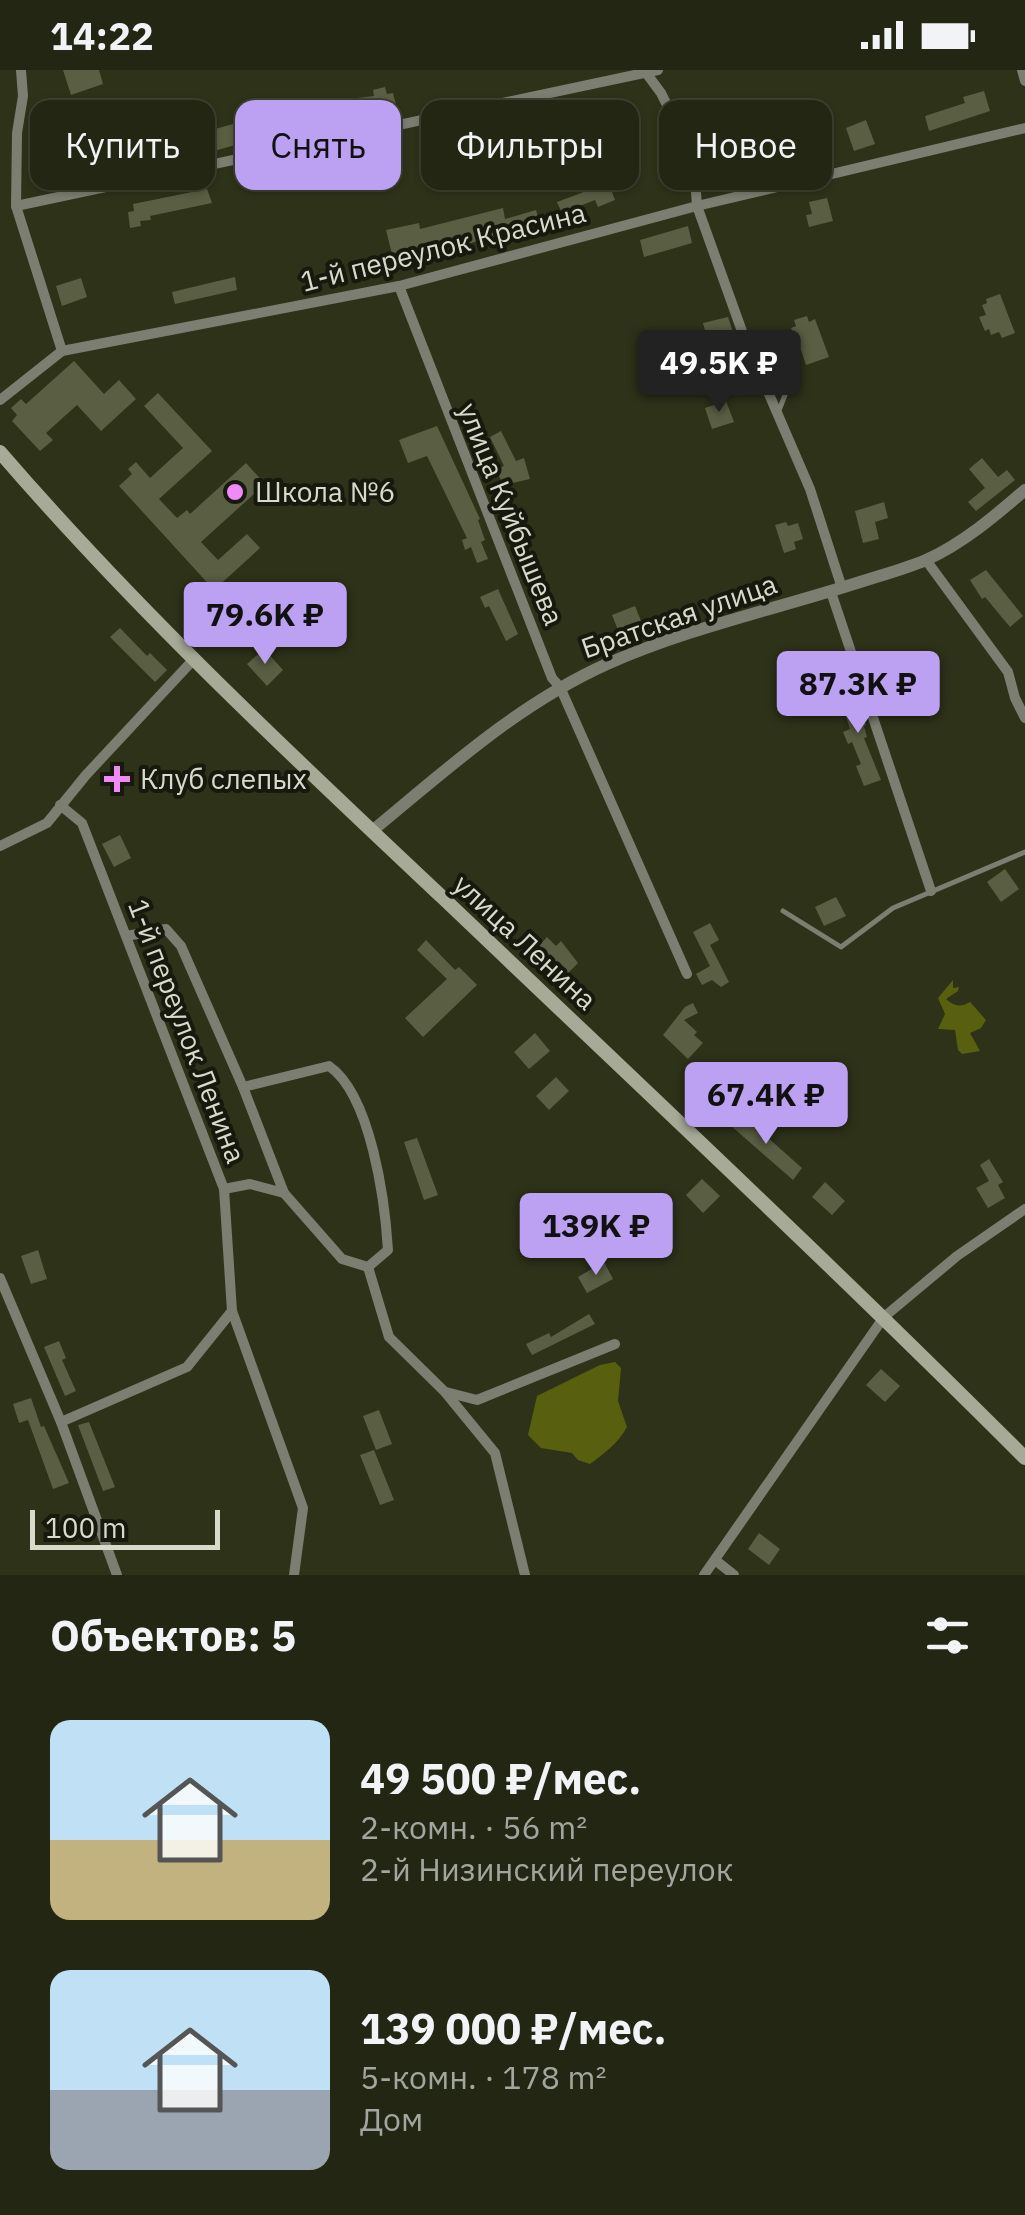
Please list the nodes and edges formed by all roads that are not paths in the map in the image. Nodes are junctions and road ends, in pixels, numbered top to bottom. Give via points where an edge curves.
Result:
1 (21, 70) edge
2 (658, 70) edge
3 (1022, 70) edge
4 (644, 71) edge
5 (1025, 81) edge
6 (1025, 128) edge
7 (16, 206) junction
8 (697, 206) junction
9 (399, 286) junction
10 (742, 334) junction
11 (62, 352) junction
12 (0, 400) edge
13 (777, 416) junction
14 (0, 452) edge
15 (1025, 490) edge
16 (926, 560) junction
17 (836, 590) junction
18 (196, 658) junction
19 (1008, 672) junction
20 (1025, 678) edge
21 (560, 687) junction
22 (1025, 718) edge
23 (60, 806) junction
24 (372, 831) junction
25 (0, 846) edge
26 (1025, 852) edge
27 (931, 890) junction
28 (783, 910) dead end
29 (126, 936) junction
30 (687, 974) dead end
31 (243, 1088) junction
32 (224, 1189) junction
33 (284, 1193) junction
34 (1025, 1209) edge
35 (368, 1266) junction
36 (0, 1278) edge
37 (232, 1311) junction
38 (884, 1316) junction
39 (615, 1344) dead end
40 (446, 1392) junction
41 (60, 1422) junction
42 (1025, 1458) edge
43 (714, 1560) junction
44 (117, 1575) edge
45 (294, 1575) edge
46 (526, 1575) edge
47 (704, 1575) edge
48 (734, 1575) edge

1 - 7 street
2 - 4 street
3 - 5 street
4 - 7 street
4 - 8 street via 677,125
6 - 8 street, 1-й переулок Красина
7 - 11 street
8 - 9 street, 1-й переулок Красина
8 - 10 street
9 - 11 street, 1-й переулок Красина
9 - 21 street, улица Куйбышева
10 - 13 street
10 - 13 lane via 771,352 785,395
11 - 12 street, 1-й переулок Красина
13 - 17 street via 810,489
14 - 18 main road, улица Ленина
15 - 16 street, Братская улица
16 - 17 street, Братская улица
16 - 19 street
17 - 21 street, Братская улица via 718,623
17 - 27 street
18 - 23 street
18 - 24 main road, улица Ленина
19 - 20 street
19 - 22 street
21 - 24 street, Братская улица via 482,739
21 - 30 street, улица Куйбышева
23 - 25 street via 47,823
23 - 29 street, 1-й переулок Ленина via 82,823
24 - 38 main road, улица Ленина
26 - 27 lane
27 - 28 lane via 840,947
29 - 31 street via 166,930 181,946
29 - 32 street, 1-й переулок Ленина
31 - 33 street
31 - 35 street via 329,1066 345,1077 377,1160 386,1207 388,1250
32 - 33 street via 250,1184
32 - 37 street, 1-й переулок Ленина
33 - 35 street via 342,1259
34 - 38 street
35 - 40 street via 389,1337
36 - 41 street
37 - 41 street via 187,1367
37 - 45 street, 1-й переулок Ленина via 303,1508
38 - 42 main road, улица Ленина
38 - 43 street
39 - 40 street via 477,1400
40 - 46 street via 494,1452
41 - 44 street
43 - 47 street
43 - 48 street

